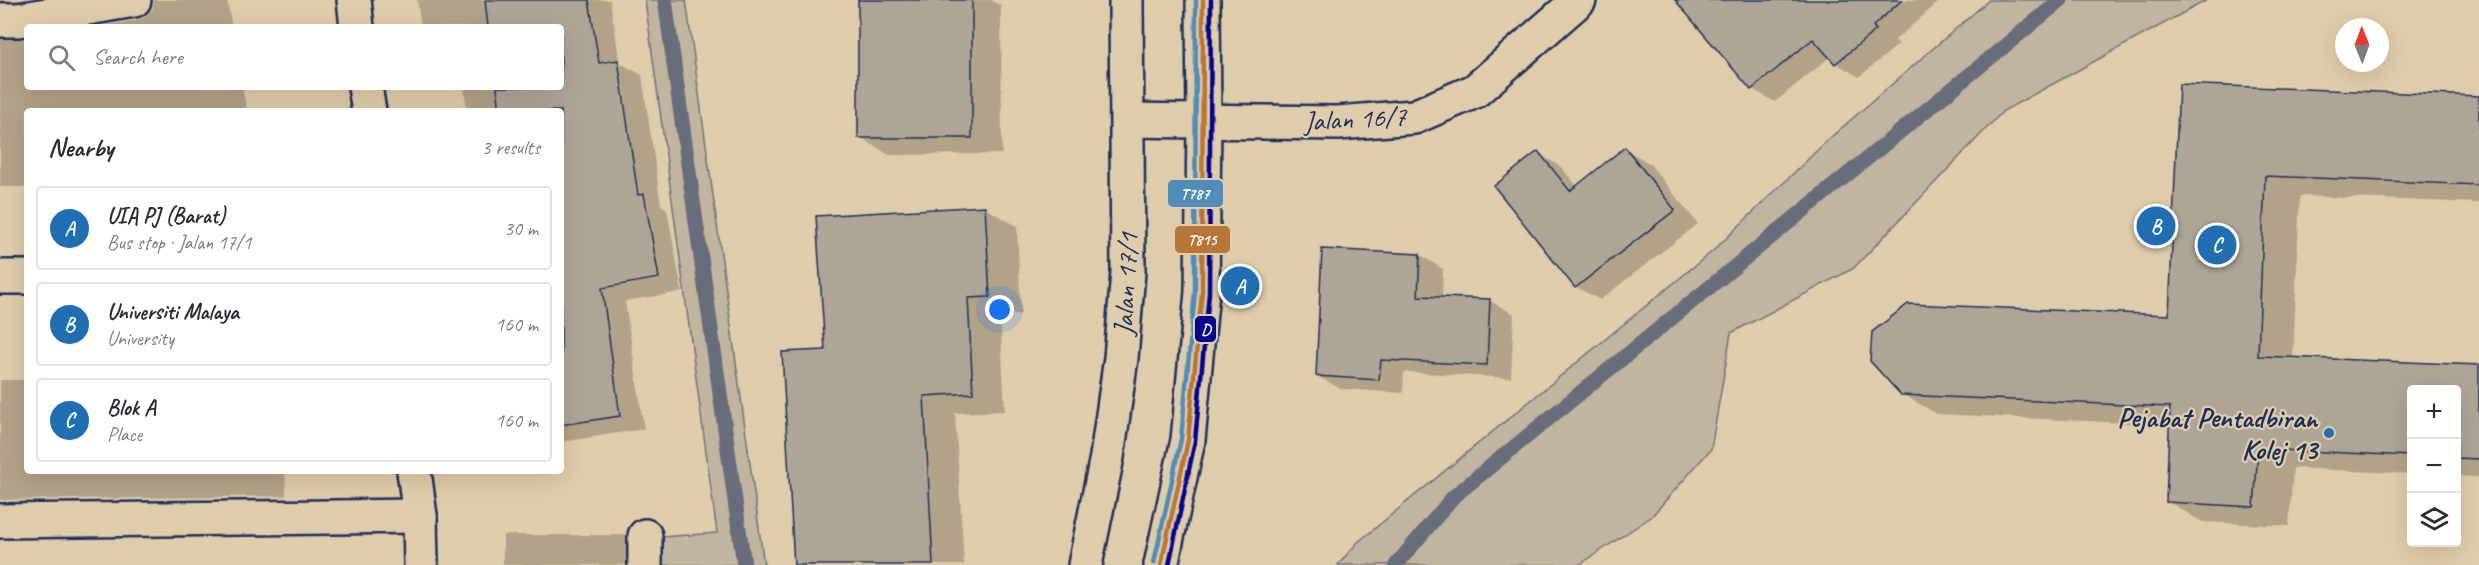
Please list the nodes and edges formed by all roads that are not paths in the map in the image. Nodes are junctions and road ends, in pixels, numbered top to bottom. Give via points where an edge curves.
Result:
1 (134, 0) edge
2 (354, 0) edge
3 (1126, 0) edge
4 (1203, 0) edge
5 (1579, 0) edge
6 (0, 20) edge
7 (357, 24) edge
8 (366, 90) edge
9 (368, 108) edge
10 (1128, 120) junction
11 (1204, 122) junction
12 (0, 277) edge
13 (24, 277) edge
14 (414, 474) edge
15 (420, 516) junction
16 (0, 521) edge
17 (421, 565) edge
18 (1085, 565) edge
19 (1161, 565) edge

1 - 6 street
2 - 7 street
3 - 10 street, Jalan 17/1
4 - 11 street
5 - 11 street, Jalan 16/7 via 1475,91 1414,117 1338,123
8 - 9 street
10 - 11 street, Jalan 16/7
10 - 18 street, Jalan 17/1 via 1128,272 1122,347 1107,457
11 - 19 street via 1201,303 1188,440
12 - 13 street
14 - 15 street
15 - 16 street
15 - 17 street

